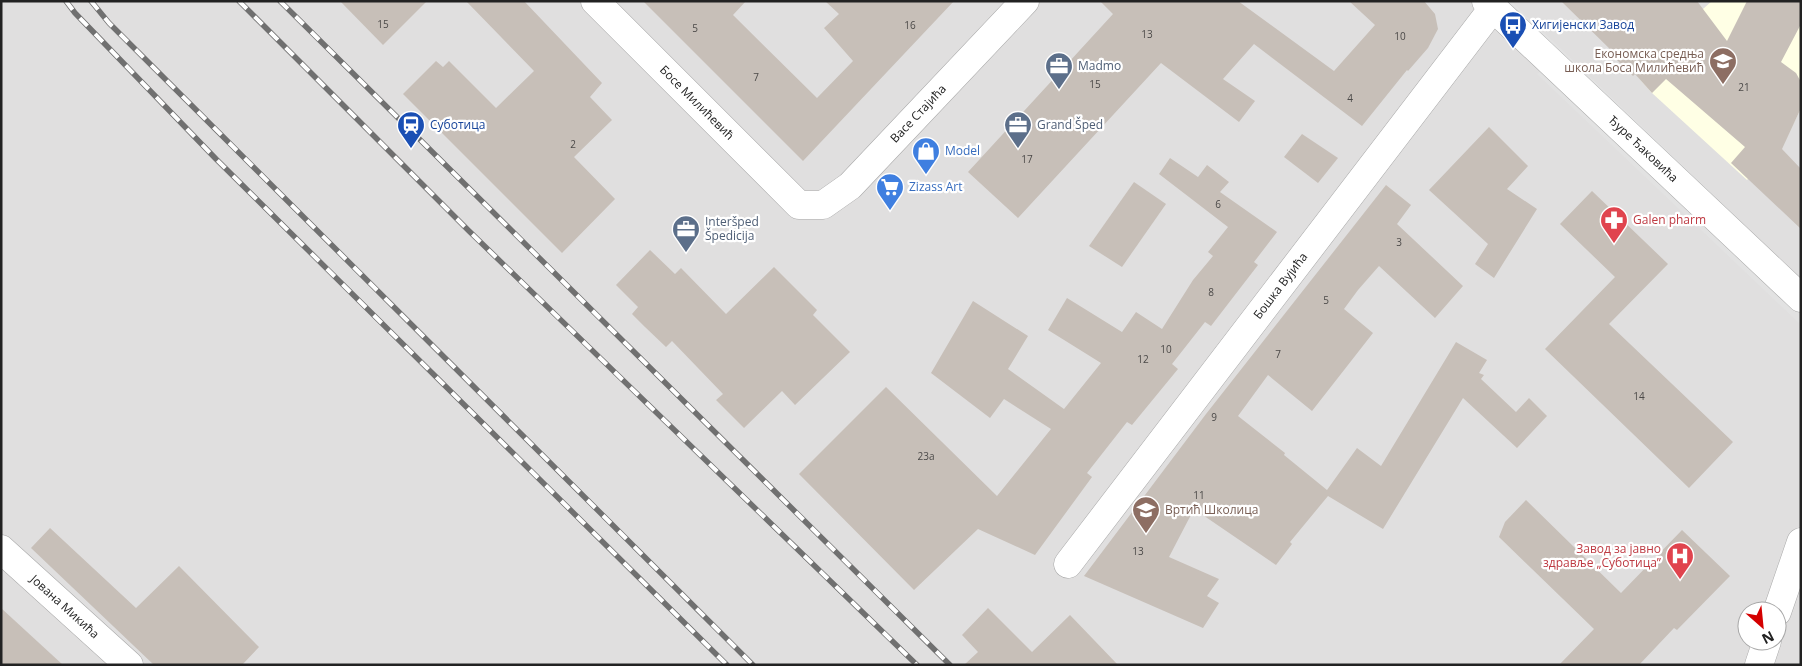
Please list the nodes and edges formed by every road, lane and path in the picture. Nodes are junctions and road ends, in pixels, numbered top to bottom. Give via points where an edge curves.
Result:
1 (594, 1) edge
2 (1025, 1) edge
3 (1490, 5) edge
4 (799, 205) joint
5 (1801, 298) edge
6 (1801, 542) edge
7 (1, 548) edge
8 (1068, 564) dead end
9 (1781, 601) edge
10 (1764, 651) edge
11 (129, 665) edge
12 (1759, 665) edge

1 - 4 street, Босе Милићевић
2 - 4 street, Васе Стајића via 850,186 823,205
3 - 5 street, Ђуре Ђаковића
3 - 8 street, Бошка Вујића
6 - 9 street
7 - 11 street, Јована Микића
10 - 12 street

